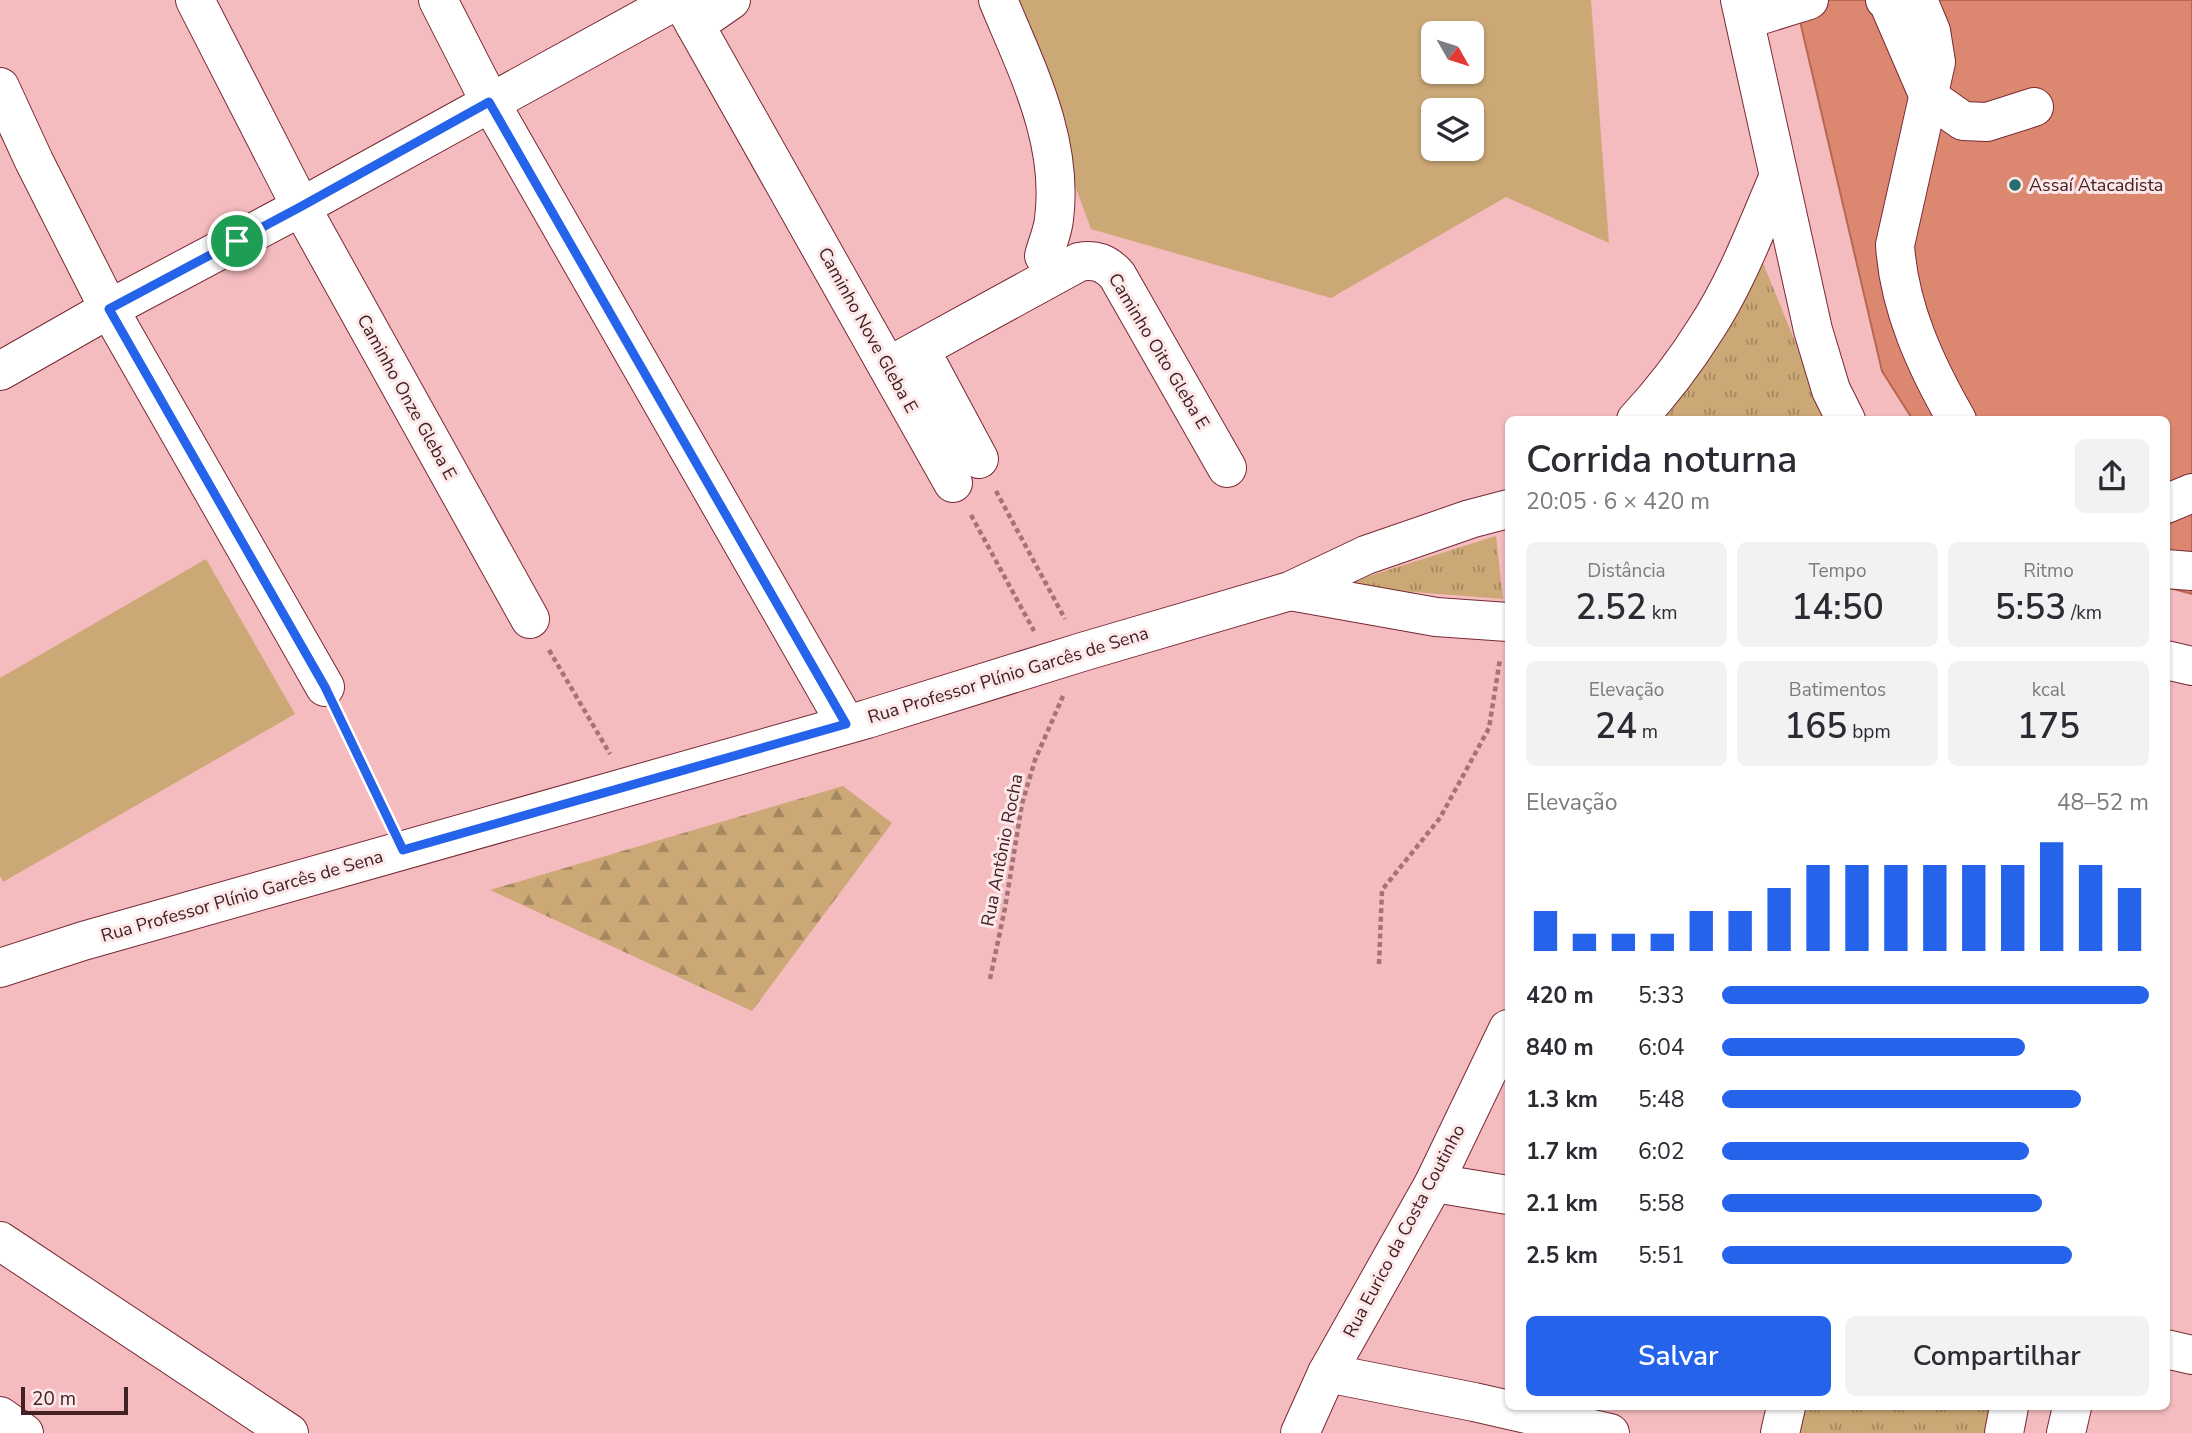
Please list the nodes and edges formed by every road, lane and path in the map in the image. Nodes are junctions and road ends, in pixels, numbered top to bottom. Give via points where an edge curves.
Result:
1 (195, 0) edge
2 (438, 0) edge
3 (731, 0) edge
4 (998, 0) edge
5 (1809, 0) edge
6 (1885, 0) edge
7 (1918, 0) edge
8 (684, 8) edge
9 (1742, 10) edge
10 (0, 87) edge
11 (1929, 97) junction
12 (489, 102) junction
13 (2034, 107) dead end
14 (1778, 178) junction
15 (302, 206) junction
16 (1044, 256) dead end
17 (109, 309) junction
18 (905, 357) junction
19 (0, 371) edge
20 (1640, 416) edge
21 (1844, 416) edge
22 (1955, 416) edge
23 (1227, 468) dead end
24 (966, 471) junction
25 (2192, 493) edge
26 (2170, 501) edge
27 (1505, 510) edge
28 (2170, 569) edge
29 (2192, 571) edge
30 (1290, 591) junction
31 (530, 619) joint
32 (1499, 622) edge
33 (1067, 657) junction
34 (2170, 661) edge
35 (2192, 666) edge
36 (325, 687) joint
37 (846, 724) junction
38 (630, 787) junction
39 (403, 850) junction
40 (1379, 964) dead end
41 (0, 968) edge
42 (990, 979) dead end
43 (1505, 1035) edge
44 (1434, 1183) junction
45 (1505, 1195) edge
46 (0, 1241) edge
47 (2170, 1350) edge
48 (2192, 1355) edge
49 (1327, 1373) junction
50 (1785, 1410) edge
51 (2008, 1410) edge
52 (2071, 1410) edge
53 (0, 1416) edge
54 (1561, 1427) edge
55 (24, 1433) edge
56 (289, 1433) edge
57 (1300, 1433) edge
58 (1610, 1433) edge
59 (1780, 1433) edge
60 (2004, 1433) edge
61 (2066, 1433) edge

1 - 15 street, Caminho Onze Gleba E
2 - 12 street
3 - 8 street
4 - 16 street via 1044,110 1052,149 1054,221
5 - 9 street
6 - 11 street
7 - 11 street via 1931,31 1936,62
8 - 12 street
8 - 18 street, Caminho Nove Gleba E
9 - 14 street
10 - 17 street
11 - 13 street via 1963,121 1987,122
11 - 22 street via 1895,245 1896,262 1913,334
12 - 15 street
12 - 37 street
14 - 20 street via 1707,328
14 - 21 street via 1813,330
15 - 17 street
15 - 31 street, Caminho Onze Gleba E
17 - 19 street
17 - 36 street
18 - 23 street, Caminho Oito Gleba E via 1079,262 1098,262 1117,275
18 - 24 street, Caminho Nove Gleba E
24 - 33 path
24 - 33 path
25 - 26 street
27 - 30 street, Rua Professor Plínio Garcês de Sena via 1366,555
28 - 29 street
30 - 32 street, Rua Professor Plínio Garcês de Sena via 1436,617
30 - 33 street, Rua Professor Plínio Garcês de Sena
31 - 38 path
32 - 40 path via 1500,660 1489,728 1440,818 1382,890
33 - 37 street, Rua Professor Plínio Garcês de Sena
33 - 42 path, Rua Antônio Rocha via 1022,804
34 - 35 street
36 - 39 path
37 - 38 street, Rua Professor Plínio Garcês de Sena
38 - 39 street, Rua Professor Plínio Garcês de Sena
39 - 41 street, Rua Professor Plínio Garcês de Sena
43 - 44 street, Rua Eurico da Costa Coutinho
44 - 45 street
44 - 49 street, Rua Eurico da Costa Coutinho
46 - 56 street
47 - 48 street
49 - 54 street via 1474,1402
49 - 57 street, Rua Eurico da Costa Coutinho
50 - 59 street
51 - 60 street
52 - 61 street
53 - 55 street
54 - 58 street

